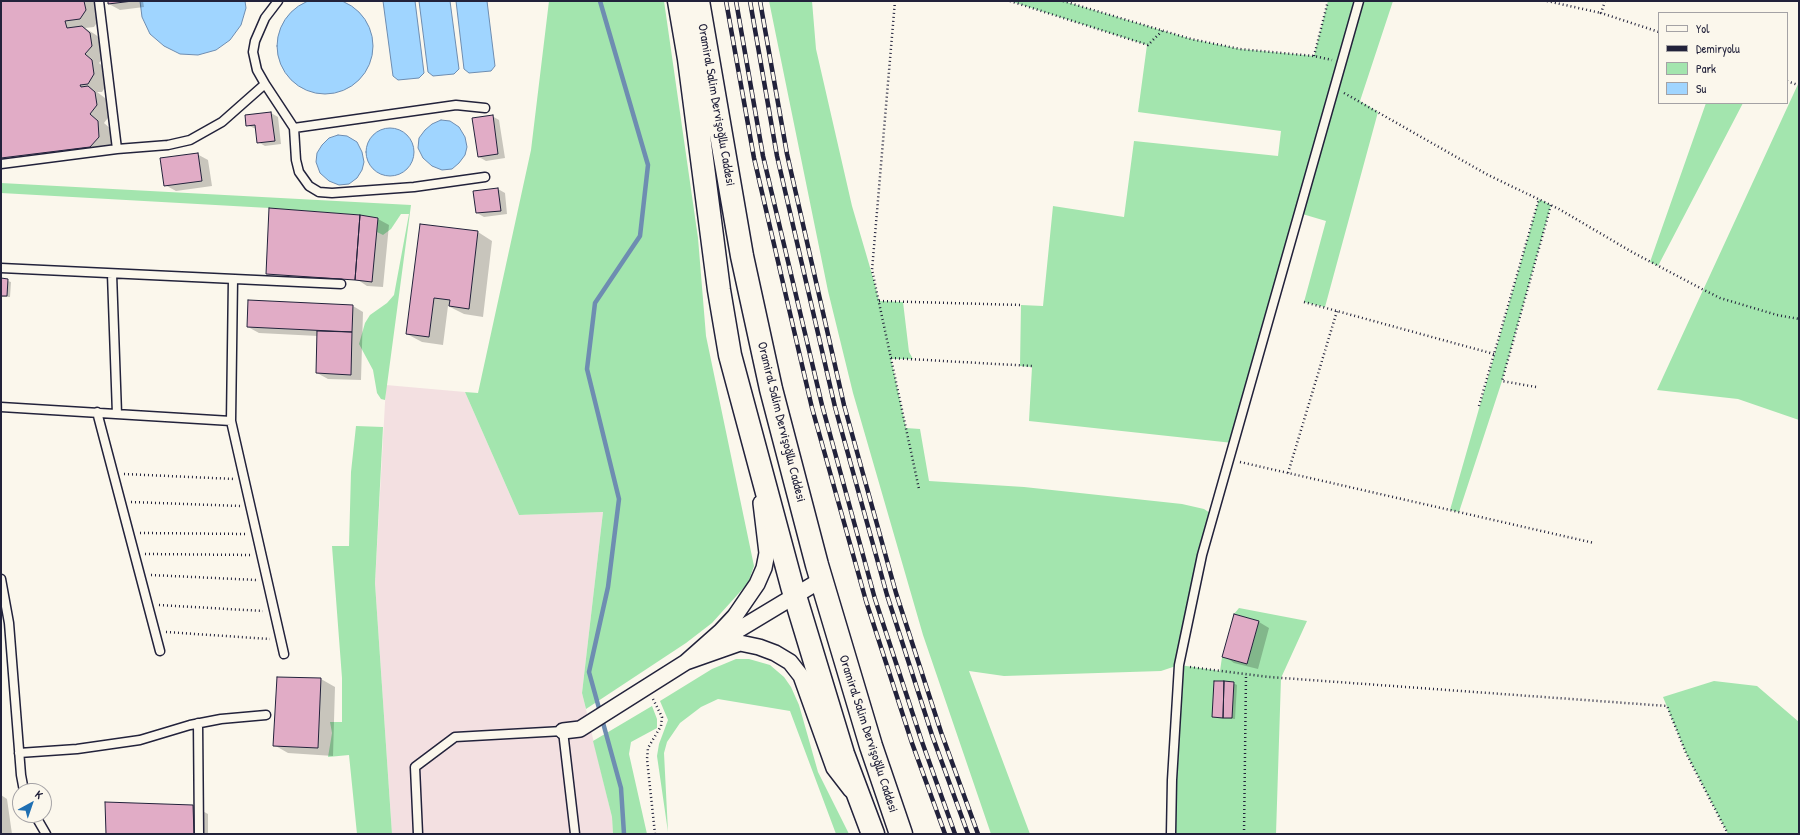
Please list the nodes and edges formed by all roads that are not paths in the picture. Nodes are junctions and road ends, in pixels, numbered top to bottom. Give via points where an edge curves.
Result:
1 (99, 1) edge
2 (278, 1) edge
3 (679, 1) edge
4 (698, 1) edge
5 (1359, 1) edge
6 (265, 84) junction
7 (485, 108) dead end
8 (294, 128) junction
9 (117, 149) junction
10 (1, 164) edge
11 (485, 177) dead end
12 (1, 268) edge
13 (112, 274) junction
14 (233, 279) junction
15 (341, 284) dead end
16 (1, 407) edge
17 (97, 412) junction
18 (117, 414) junction
19 (231, 421) junction
20 (757, 456) junction
21 (1, 579) edge
22 (821, 580) junction
23 (2, 595) edge
24 (795, 595) junction
25 (160, 651) dead end
26 (284, 654) dead end
27 (686, 662) junction
28 (266, 715) dead end
29 (198, 723) junction
30 (563, 731) junction
31 (19, 753) junction
32 (22, 783) edge
33 (861, 803) junction
34 (40, 823) edge
35 (46, 834) edge
36 (200, 834) edge
37 (418, 834) edge
38 (575, 834) edge
39 (873, 834) edge
40 (900, 834) edge
41 (1171, 834) edge

1 - 9 lane
2 - 6 lane via 265,18 253,52 257,70
3 - 20 main road, Oramiral Salim Dervişoğllu Caddesi via 730,355
4 - 22 main road, Oramiral Salim Dervişoğllu Caddesi via 742,256 771,389
5 - 41 lane via 1202,555 1179,665
6 - 8 lane
6 - 9 lane via 222,122 202,135 168,145
7 - 8 lane via 456,105
8 - 11 lane via 299,172 309,186 319,192 414,187
9 - 10 lane
12 - 13 lane
13 - 14 lane
13 - 18 lane
14 - 15 lane
14 - 19 lane
16 - 17 lane
17 - 18 lane
17 - 25 lane
18 - 19 lane
19 - 26 lane
20 - 24 main road, Oramiral Salim Dervişoğllu Caddesi
20 - 27 street via 767,553 764,568 757,584 735,616
21 - 23 lane
22 - 24 street
22 - 40 main road, Oramiral Salim Dervişoğllu Caddesi
23 - 31 lane via 10,623
24 - 27 street
24 - 33 main road, Oramiral Salim Dervişoğllu Caddesi via 843,754
27 - 30 street via 580,729
27 - 33 street via 740,643 775,653 790,662 801,676 834,768
28 - 29 lane via 221,718
29 - 31 lane via 140,740 77,749
29 - 36 lane
30 - 37 lane via 455,737 415,767
30 - 38 lane
31 - 32 lane
33 - 39 main road, Oramiral Salim Dervişoğllu Caddesi
34 - 35 lane

